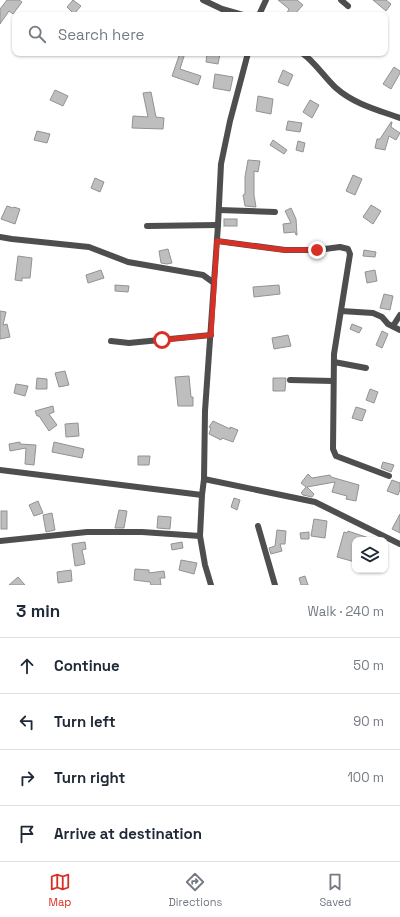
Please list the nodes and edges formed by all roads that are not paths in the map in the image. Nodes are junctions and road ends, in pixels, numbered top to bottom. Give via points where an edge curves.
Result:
1 (203, 0) edge
2 (266, 0) edge
3 (341, 0) edge
4 (348, 6) dead end
5 (233, 12) edge
6 (261, 12) edge
7 (247, 56) edge
8 (306, 56) edge
9 (400, 118) edge
10 (219, 210) junction
11 (275, 212) dead end
12 (218, 225) junction
13 (147, 226) dead end
14 (0, 237) edge
15 (217, 241) junction
16 (215, 269) junction
17 (203, 275) junction
18 (214, 283) junction
19 (341, 311) junction
20 (400, 316) edge
21 (393, 326) junction
22 (400, 330) edge
23 (211, 335) junction
24 (112, 341) dead end
25 (334, 362) junction
26 (366, 368) dead end
27 (290, 380) dead end
28 (333, 381) junction
29 (0, 470) edge
30 (389, 476) dead end
31 (204, 479) junction
32 (202, 495) junction
33 (258, 526) dead end
34 (200, 536) junction
35 (0, 541) edge
36 (400, 544) edge
37 (211, 585) edge
38 (275, 585) edge

1 - 5 street
2 - 6 street
3 - 4 street
7 - 10 street via 222,164
8 - 9 street via 348,97
10 - 11 street
10 - 12 street
12 - 13 street
12 - 15 street
14 - 17 street via 89,247 128,262
15 - 16 street
15 - 19 street via 284,250 340,247 348,249 350,254
16 - 17 street
16 - 18 street
17 - 18 street
18 - 23 street
19 - 21 street via 373,313
19 - 25 street
20 - 21 street
21 - 22 street
23 - 24 street via 129,343
23 - 31 street via 205,411
25 - 26 street
25 - 28 street
27 - 28 street
28 - 30 street via 334,453
29 - 32 street
31 - 32 street
31 - 36 street via 315,502
32 - 34 street
33 - 38 street
34 - 35 street via 86,532
34 - 37 street

